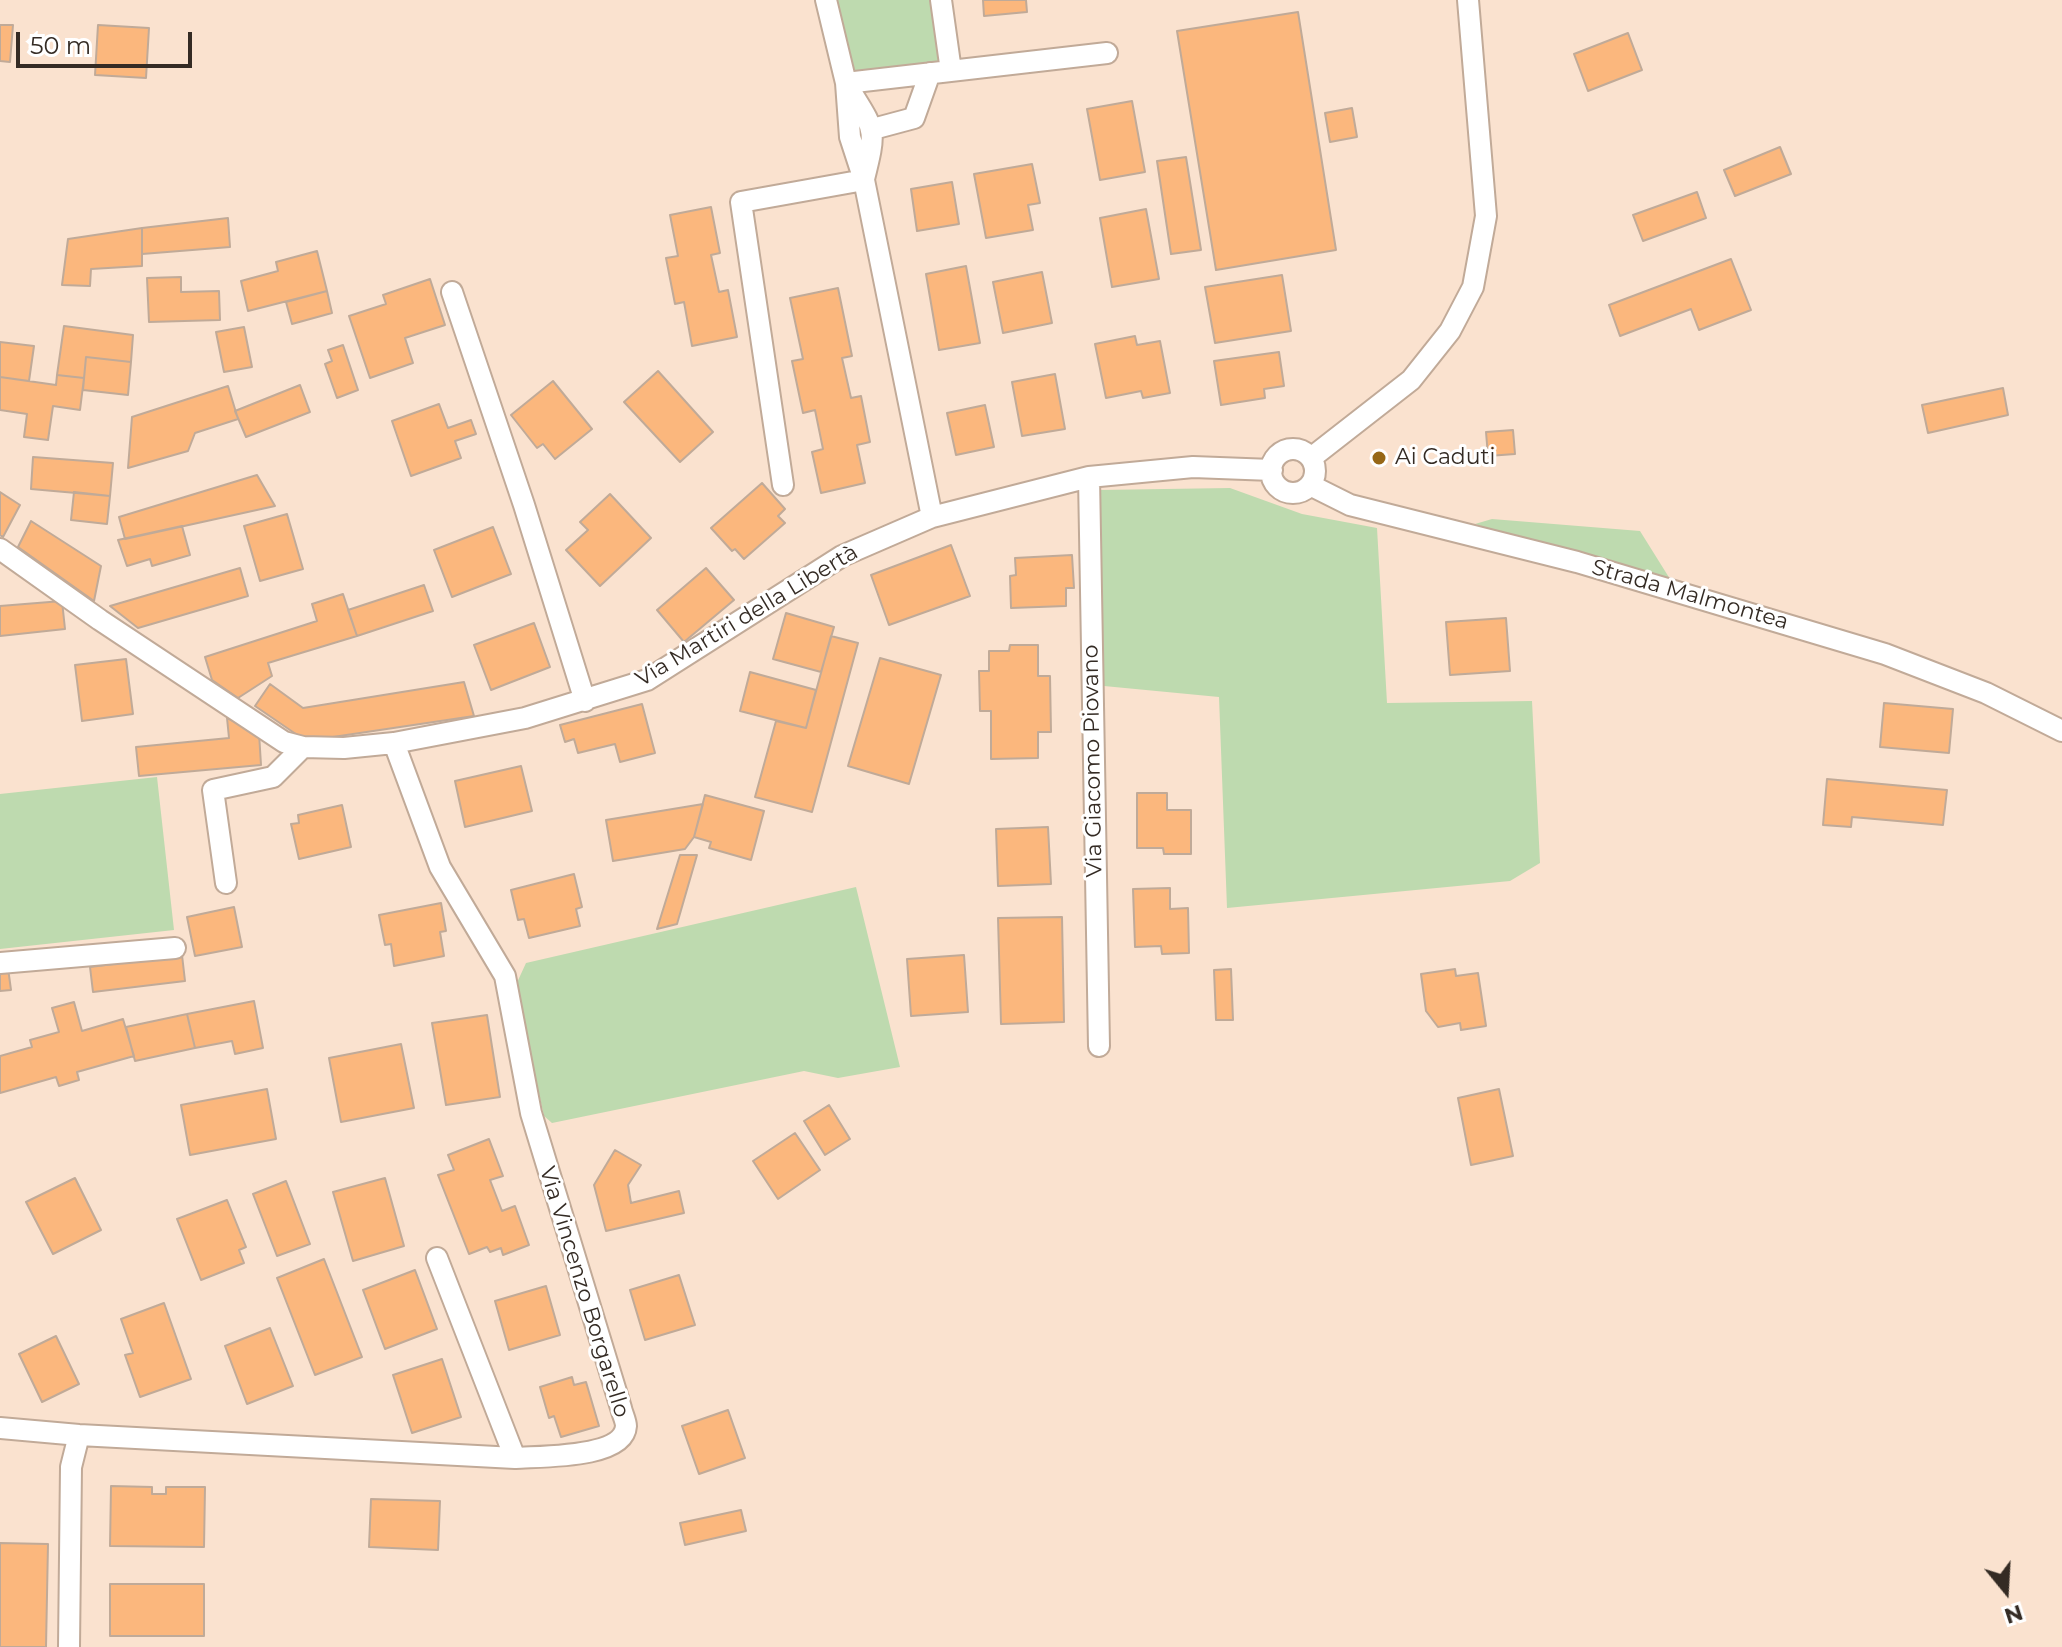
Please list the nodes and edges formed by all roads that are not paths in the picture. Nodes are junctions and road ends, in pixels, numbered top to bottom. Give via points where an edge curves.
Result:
1 (826, 0) edge
2 (941, 0) edge
3 (1468, 0) edge
4 (1107, 53) dead end
5 (951, 71) junction
6 (930, 73) junction
7 (846, 83) junction
8 (873, 129) junction
9 (864, 180) junction
10 (452, 292) dead end
11 (1311, 458) junction
12 (1272, 470) junction
13 (1089, 477) junction
14 (783, 485) dead end
15 (1310, 485) junction
16 (932, 517) junction
17 (0, 549) edge
18 (585, 701) junction
19 (2062, 731) edge
20 (394, 743) junction
21 (303, 747) junction
22 (226, 883) dead end
23 (175, 948) dead end
24 (0, 963) edge
25 (1099, 1046) dead end
26 (437, 1258) dead end
27 (0, 1428) edge
28 (79, 1435) junction
29 (515, 1458) junction
30 (69, 1647) edge

1 - 7 street
2 - 5 street
3 - 11 street via 1486,216 1473,287 1450,331 1411,380
4 - 5 street
5 - 6 street
6 - 7 street
6 - 8 street via 914,118
7 - 8 street
7 - 9 street via 850,137
8 - 9 street
9 - 14 street via 741,202
9 - 16 street
10 - 18 street
11 - 12 street via 1299,450 1285,450
11 - 15 street via 1315,472
12 - 13 street, Via Martiri della Libertà via 1193,467
12 - 15 street via 1283,490 1297,492
13 - 16 street, Via Martiri della Libertà
13 - 25 street, Via Giacomo Piovano
15 - 19 street, Strada Malmontea via 1350,505 1577,562 1885,654 1986,693
16 - 18 street, Via Martiri della Libertà via 842,556 647,680
17 - 21 street, Via Martiri della Libertà via 284,742
18 - 20 street, Via Martiri della Libertà
20 - 21 street, Via Martiri della Libertà
20 - 29 street, Via Vincenzo Borgarello via 440,867 505,976 531,1113 626,1426 609,1447
21 - 22 street via 273,777 213,790
23 - 24 street
26 - 29 street
27 - 28 street, Via Vincenzo Borgarello
28 - 29 street, Via Vincenzo Borgarello
28 - 30 street via 71,1467

